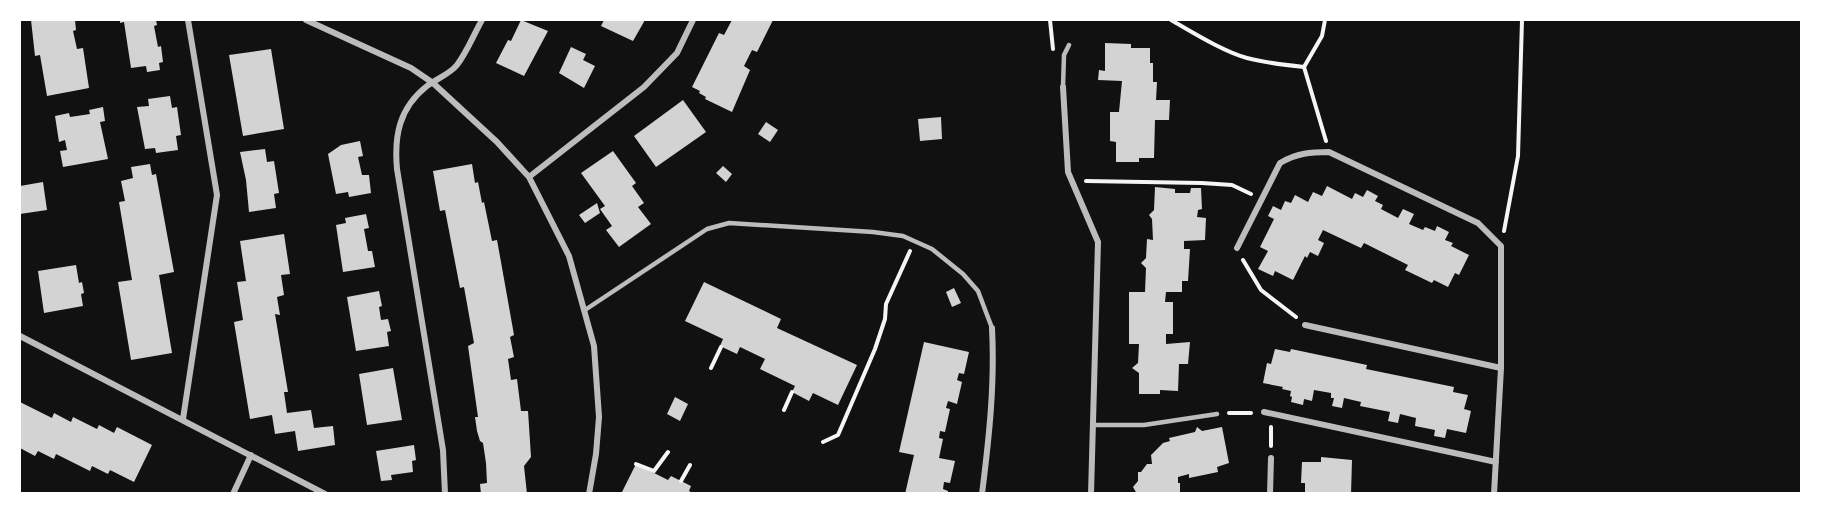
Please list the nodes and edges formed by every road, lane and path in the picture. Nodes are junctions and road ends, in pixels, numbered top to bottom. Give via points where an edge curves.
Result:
1 (188, 20) edge
2 (306, 20) edge
3 (482, 20) edge
4 (693, 20) edge
5 (1171, 20) edge
6 (1325, 20) edge
7 (1522, 20) edge
8 (1069, 45) dead end
9 (1304, 67) junction
10 (433, 83) junction
11 (1063, 87) joint
12 (1329, 152) junction
13 (529, 177) junction
14 (1071, 181) junction
15 (1246, 191) dead end
16 (916, 242) junction
17 (1501, 246) junction
18 (1237, 248) joint
19 (585, 310) junction
20 (1305, 325) joint
21 (992, 327) joint
22 (20, 336) edge
23 (722, 347) dead end
24 (711, 368) dead end
25 (1502, 368) junction
26 (792, 392) dead end
27 (784, 410) dead end
28 (1264, 412) joint
29 (1217, 414) joint
30 (1272, 414) junction
31 (183, 419) junction
32 (1093, 425) junction
33 (823, 442) dead end
34 (668, 452) dead end
35 (251, 455) junction
36 (1271, 458) joint
37 (1496, 462) junction
38 (636, 464) dead end
39 (690, 465) dead end
40 (681, 481) dead end
41 (233, 494) edge
42 (325, 494) edge
43 (445, 494) edge
44 (589, 494) edge
45 (982, 494) edge
46 (1091, 494) edge
47 (1270, 494) edge
48 (1494, 494) edge

1 - 31 street via 217,195
2 - 10 street via 411,68
3 - 10 street via 457,65
4 - 13 street via 677,53 644,87
5 - 9 path via 1245,58
6 - 9 path via 1322,36
7 - 17 path via 1518,156
8 - 11 lane via 1064,55
9 - 12 path
10 - 13 street
10 - 43 street via 418,94 399,123 396,156 443,450
11 - 14 street
12 - 17 street via 1478,223
12 - 18 street via 1305,152 1280,163
13 - 19 street via 569,256
14 - 15 path via 1202,183 1232,185
14 - 32 street via 1098,242
16 - 19 lane via 873,232 729,223 707,229
16 - 21 lane via 932,249 963,274 978,291
16 - 33 path via 886,304 875,349 838,435
17 - 25 street
18 - 20 path via 1262,290
19 - 44 street via 594,346 598,417
20 - 25 street
21 - 45 street via 994,368
22 - 31 street
23 - 24 path
25 - 37 street
26 - 27 path
28 - 29 path
28 - 30 street
29 - 32 lane via 1144,425
30 - 36 path
30 - 37 street
31 - 35 street
32 - 46 street
34 - 38 path via 654,471
35 - 41 street
35 - 42 street
36 - 47 street
37 - 48 street
39 - 40 path

